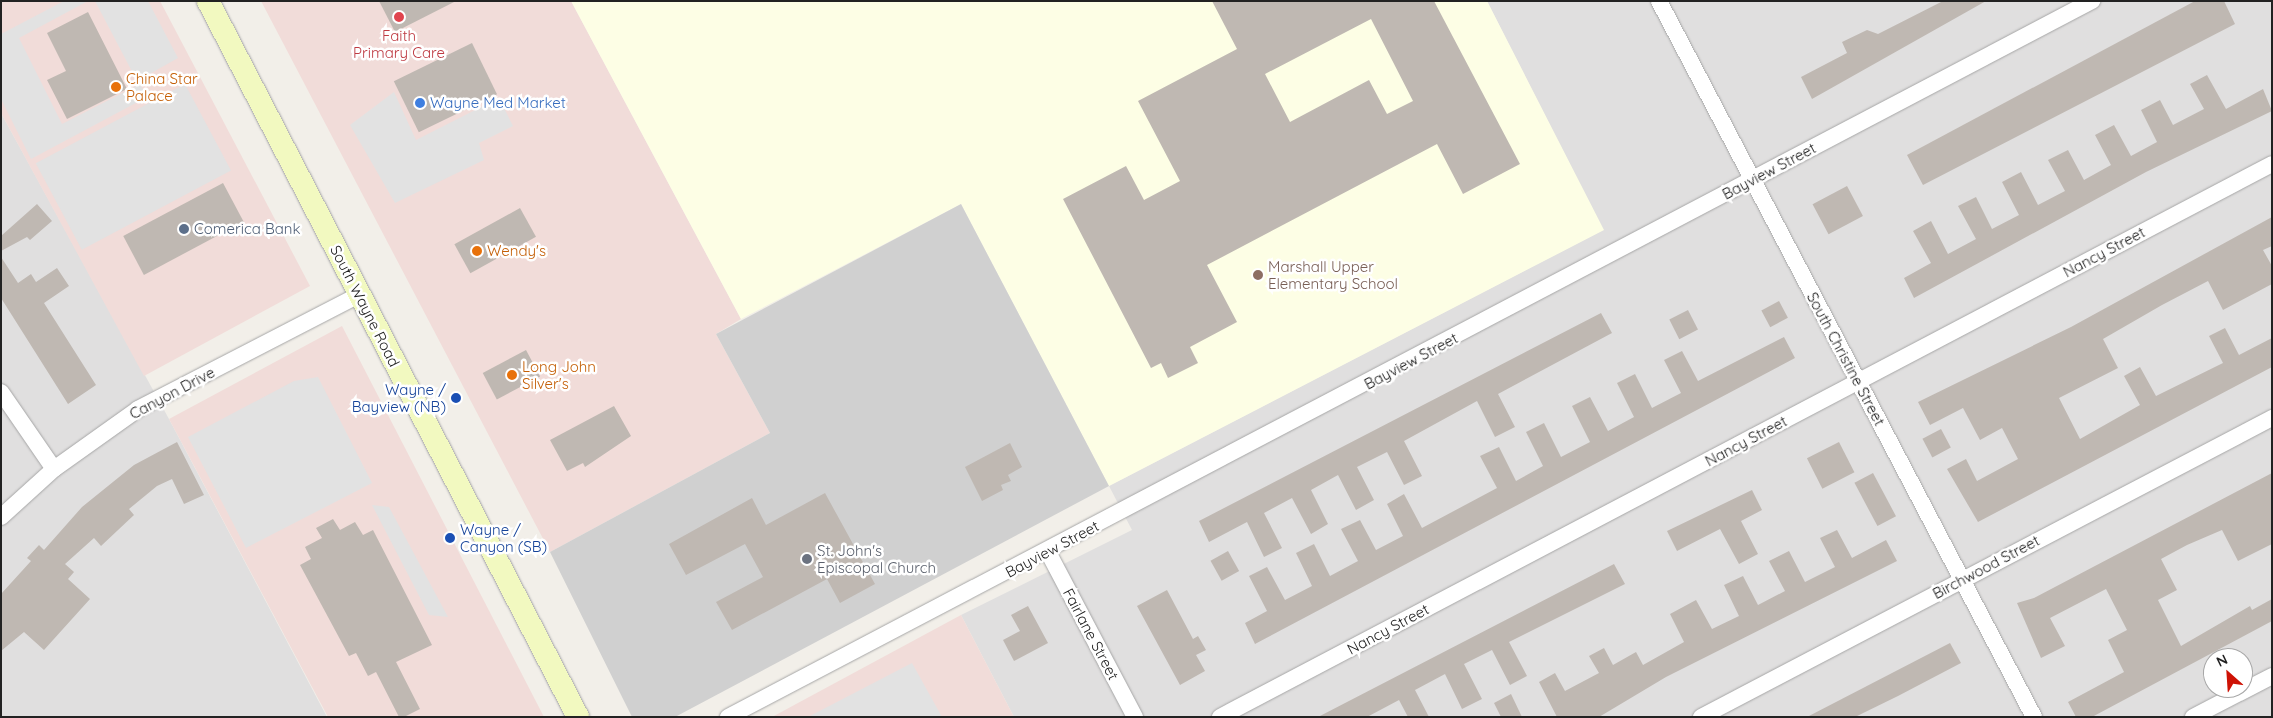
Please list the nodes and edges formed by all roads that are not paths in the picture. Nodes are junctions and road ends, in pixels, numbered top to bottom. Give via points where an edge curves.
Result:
1 (208, 1) edge
2 (1658, 1) edge
3 (2092, 1) edge
4 (2272, 164) edge
5 (1752, 179) junction
6 (359, 296) junction
7 (1858, 382) junction
8 (1, 392) edge
9 (2272, 418) edge
10 (54, 468) junction
11 (1, 517) edge
12 (1048, 552) junction
13 (1961, 579) junction
14 (2272, 676) edge
15 (578, 717) edge
16 (728, 717) edge
17 (1135, 717) edge
18 (1220, 717) edge
19 (1701, 717) edge
20 (2034, 717) edge
21 (2193, 717) edge

1 - 6 main road, South Wayne Road
2 - 5 street, South Christine Street
3 - 5 street, Bayview Street
4 - 7 street, Nancy Street
5 - 7 street, South Christine Street
5 - 12 street, Bayview Street
6 - 10 street, Canyon Drive via 138,409
6 - 15 main road, South Wayne Road
7 - 13 street, South Christine Street
7 - 18 street, Nancy Street
8 - 10 street
9 - 13 street, Birchwood Street
10 - 11 street, Canyon Drive
12 - 16 street, Bayview Street
12 - 17 street, Fairlane Street
13 - 19 street, Birchwood Street
13 - 20 street, South Christine Street
14 - 21 street

